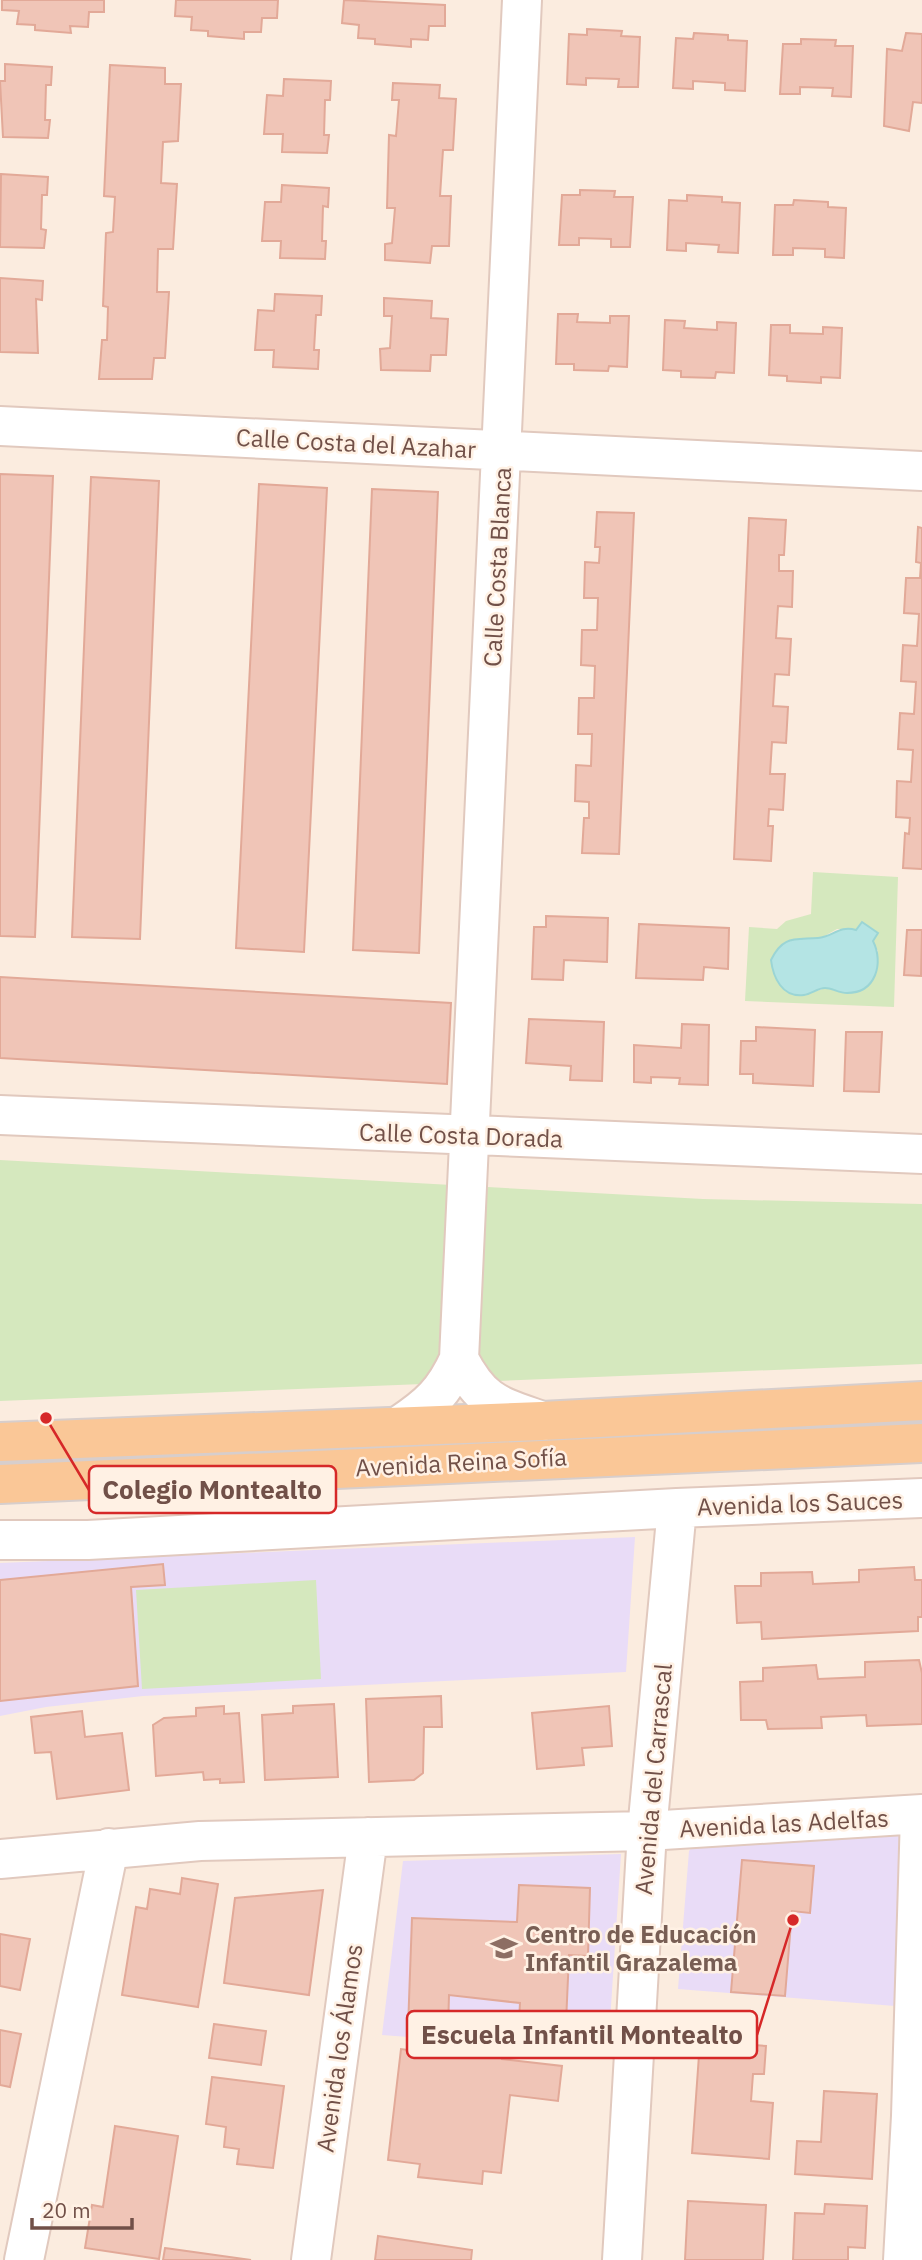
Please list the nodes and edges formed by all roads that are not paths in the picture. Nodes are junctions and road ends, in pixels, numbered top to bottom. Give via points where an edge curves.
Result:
1 (522, 0) edge
2 (0, 426) edge
3 (503, 450) junction
4 (922, 471) edge
5 (0, 1115) edge
6 (469, 1135) junction
7 (922, 1154) edge
8 (459, 1359) junction
9 (922, 1401) edge
10 (542, 1421) junction
11 (400, 1425) junction
12 (0, 1442) edge
13 (922, 1443) edge
14 (0, 1484) edge
15 (922, 1498) edge
16 (677, 1508) junction
17 (0, 1540) edge
18 (921, 1814) edge
19 (647, 1831) junction
20 (368, 1837) junction
21 (109, 1848) junction
22 (0, 1859) edge
23 (917, 2116) edge
24 (15, 2218) edge
25 (24, 2260) edge
26 (311, 2260) edge
27 (622, 2260) edge
28 (903, 2260) edge

1 - 3 street, Calle Costa Blanca
2 - 3 street, Calle Costa del Azahar
3 - 4 street, Calle Costa del Azahar
3 - 6 street, Calle Costa Blanca
5 - 6 street, Calle Costa Dorada
6 - 7 street, Calle Costa Dorada
6 - 8 street, Calle Costa Blanca
8 - 10 street via 473,1386 497,1405
8 - 11 street via 448,1384 426,1408
9 - 10 main road, Avenida Reina Sofía
10 - 11 main road, Avenida Reina Sofía
11 - 12 main road, Avenida Reina Sofía
13 - 14 main road, Avenida Reina Sofía
15 - 16 street, Avenida los Sauces
16 - 17 street, Avenida los Sauces via 88,1540
16 - 19 street, Avenida del Carrascal
18 - 19 street, Avenida las Adelfas
18 - 23 street
19 - 20 street, Avenida las Adelfas
19 - 27 street, Avenida del Carrascal
20 - 21 street, Avenida las Adelfas
20 - 26 street, Avenida los Álamos
21 - 22 street, Avenida las Adelfas
21 - 24 street
23 - 28 street
24 - 25 street

